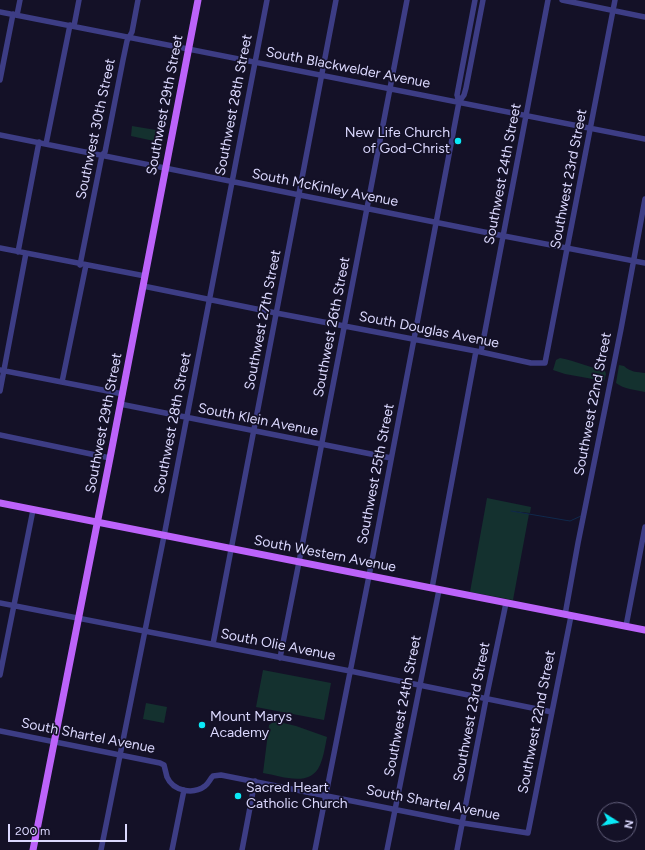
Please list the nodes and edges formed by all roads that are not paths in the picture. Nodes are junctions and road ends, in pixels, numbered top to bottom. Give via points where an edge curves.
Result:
1 (20, 0) edge
2 (79, 0) edge
3 (138, 0) edge
4 (198, 0) edge
5 (267, 0) edge
6 (336, 0) edge
7 (407, 0) edge
8 (474, 0) edge
9 (483, 0) edge
10 (548, 0) edge
11 (562, 0) edge
12 (615, 0) edge
13 (613, 10) junction
14 (0, 12) edge
15 (15, 15) junction
16 (645, 17) edge
17 (72, 26) junction
18 (129, 37) junction
19 (189, 48) junction
20 (255, 62) junction
21 (322, 75) junction
22 (0, 80) edge
23 (390, 88) junction
24 (459, 102) junction
25 (527, 115) junction
26 (591, 128) junction
27 (0, 135) edge
28 (645, 139) edge
29 (39, 142) junction
30 (46, 144) junction
31 (102, 155) junction
32 (166, 167) junction
33 (231, 182) junction
34 (299, 195) junction
35 (645, 199) edge
36 (367, 208) junction
37 (436, 222) junction
38 (504, 236) junction
39 (0, 248) edge
40 (567, 248) junction
41 (18, 252) junction
42 (26, 253) junction
43 (633, 261) junction
44 (645, 263) edge
45 (83, 265) junction
46 (145, 276) junction
47 (143, 286) junction
48 (210, 298) junction
49 (276, 313) junction
50 (344, 326) junction
51 (414, 339) junction
52 (479, 352) junction
53 (545, 363) joint
54 (2, 370) edge
55 (62, 382) junction
56 (0, 391) edge
57 (122, 394) junction
58 (120, 404) junction
59 (187, 418) junction
60 (254, 432) junction
61 (0, 435) edge
62 (321, 445) junction
63 (110, 458) junction
64 (391, 458) junction
65 (0, 503) edge
66 (33, 510) junction
67 (98, 522) junction
68 (645, 526) edge
69 (164, 536) junction
70 (232, 549) junction
71 (299, 562) junction
72 (369, 576) junction
73 (435, 589) junction
74 (0, 603) edge
75 (506, 603) junction
76 (13, 606) junction
77 (568, 615) junction
78 (79, 618) junction
79 (626, 626) junction
80 (645, 630) edge
81 (145, 631) junction
82 (213, 644) junction
83 (280, 658) junction
84 (350, 671) junction
85 (0, 675) edge
86 (419, 685) junction
87 (486, 698) junction
88 (552, 712) junction
89 (0, 731) edge
90 (54, 742) junction
91 (121, 754) junction
92 (255, 781) junction
93 (184, 790) junction
94 (326, 795) junction
95 (395, 808) junction
96 (463, 823) junction
97 (528, 833) joint
98 (33, 850) edge
99 (101, 850) edge
100 (172, 850) edge
101 (242, 850) edge
102 (315, 850) edge
103 (387, 850) edge
104 (457, 850) edge

1 - 15 street
2 - 17 street
3 - 18 street, Southwest 30th Street
4 - 19 main road, Southwest 29th Street
5 - 20 street, Southwest 28th Street
6 - 21 street, Southwest 27th Street
7 - 23 street, Southwest 26th Street
8 - 24 street, Southwest 25th Street via 457,95
9 - 24 street, Southwest 25th Street via 466,88
10 - 25 street, Southwest 24th Street
11 - 13 street
12 - 13 street, Southwest 23rd Street
13 - 16 street
13 - 26 street, Southwest 23rd Street
14 - 15 street, South Blackwelder Avenue
15 - 17 street, South Blackwelder Avenue
15 - 22 street
17 - 18 street, South Blackwelder Avenue
17 - 30 street
18 - 19 street, South Blackwelder Avenue
18 - 31 street, Southwest 30th Street via 122,60 105,152
19 - 20 street, South Blackwelder Avenue
19 - 32 main road, Southwest 29th Street
20 - 21 street, South Blackwelder Avenue
20 - 33 street, Southwest 28th Street
21 - 23 street, South Blackwelder Avenue
21 - 34 street, Southwest 27th Street
23 - 24 street, South Blackwelder Avenue
23 - 36 street, Southwest 26th Street
24 - 25 street, South Blackwelder Avenue
24 - 37 street, Southwest 25th Street
25 - 26 street, South Blackwelder Avenue
25 - 38 street, Southwest 24th Street
26 - 28 street, South Blackwelder Avenue
26 - 40 street, Southwest 23rd Street
27 - 29 street, South McKinley Avenue
29 - 30 street, South McKinley Avenue
29 - 41 street
30 - 31 street, South McKinley Avenue
31 - 32 street, South McKinley Avenue
31 - 45 street, Southwest 30th Street
32 - 33 street, South McKinley Avenue
32 - 46 main road, Southwest 29th Street
33 - 34 street, South McKinley Avenue
33 - 48 street, Southwest 28th Street
34 - 36 street, South McKinley Avenue
34 - 49 street, Southwest 27th Street
35 - 43 street, Southwest 22nd Street
36 - 37 street, South McKinley Avenue
36 - 50 street, Southwest 26th Street
37 - 38 street, South McKinley Avenue
37 - 51 street, Southwest 25th Street
38 - 40 street, South McKinley Avenue
38 - 52 street, Southwest 24th Street
39 - 41 street
40 - 43 street, South McKinley Avenue
40 - 53 street, Southwest 23rd Street
41 - 42 street
42 - 45 street
42 - 54 street
43 - 44 street, South McKinley Avenue
43 - 77 street, Southwest 22nd Street via 578,539
45 - 46 street
45 - 55 street, Southwest 30th Street
46 - 47 main road, Southwest 29th Street
47 - 48 street, South Douglas Avenue
47 - 57 main road, Southwest 29th Street
48 - 49 street, South Douglas Avenue
48 - 59 street, Southwest 28th Street
49 - 50 street, South Douglas Avenue
49 - 60 street, Southwest 27th Street
50 - 51 street, South Douglas Avenue
50 - 62 street, Southwest 26th Street
51 - 52 street, South Douglas Avenue
51 - 64 street, Southwest 25th Street
52 - 53 street, South Douglas Avenue via 531,363
52 - 73 street, Southwest 24th Street
54 - 55 street
54 - 56 street
55 - 57 street
57 - 58 main road, Southwest 29th Street
58 - 59 street, South Klein Avenue
58 - 63 main road, Southwest 29th Street
59 - 60 street, South Klein Avenue
59 - 69 street, Southwest 28th Street
60 - 62 street, South Klein Avenue
60 - 70 street, Southwest 27th Street
61 - 63 street
62 - 64 street, South Klein Avenue
62 - 71 street, Southwest 26th Street
63 - 67 main road, Southwest 29th Street
64 - 72 street, Southwest 25th Street
65 - 66 main road, South Western Avenue
66 - 67 main road, South Western Avenue
66 - 76 street
67 - 69 main road, South Western Avenue
67 - 78 main road, Southwest 29th Street
68 - 79 street
69 - 70 main road, South Western Avenue
69 - 81 street, Southwest 28th Street
70 - 71 main road, South Western Avenue
70 - 82 street, Southwest 27th Street
71 - 72 main road, South Western Avenue
71 - 83 street, Southwest 26th Street
72 - 73 main road, South Western Avenue
72 - 84 street, Southwest 25th Street
73 - 75 main road, South Western Avenue
73 - 86 street, Southwest 24th Street
74 - 76 street, South Olie Avenue
75 - 77 main road, South Western Avenue
75 - 87 street, Southwest 23rd Street
76 - 78 street, South Olie Avenue
76 - 85 street
77 - 79 main road, South Western Avenue
77 - 88 street, Southwest 22nd Street
78 - 81 street, South Olie Avenue
78 - 90 main road, Southwest 29th Street
79 - 80 main road, South Western Avenue
81 - 82 street, South Olie Avenue
81 - 91 street, Southwest 28th Street
82 - 83 street, South Olie Avenue
83 - 84 street, South Olie Avenue
84 - 86 street, South Olie Avenue
84 - 94 street, Southwest 25th Street
86 - 87 street, South Olie Avenue
86 - 95 street, Southwest 24th Street
87 - 88 street, South Olie Avenue
87 - 96 street, Southwest 23rd Street
88 - 97 street, Southwest 22nd Street
89 - 90 street, South Shartel Avenue
90 - 91 street, South Shartel Avenue
90 - 98 main road, Southwest 29th Street
91 - 93 street, South Shartel Avenue via 164,765 172,784
91 - 99 street, Southwest 28th Street
92 - 93 street, South Shartel Avenue via 217,775 213,776 206,786 190,791
92 - 94 street, South Shartel Avenue
92 - 101 street
93 - 100 street
94 - 95 street, South Shartel Avenue
94 - 102 street, Southwest 25th Street
95 - 96 street, South Shartel Avenue
95 - 103 street, Southwest 24th Street
96 - 97 street, South Shartel Avenue
96 - 104 street, Southwest 23rd Street

